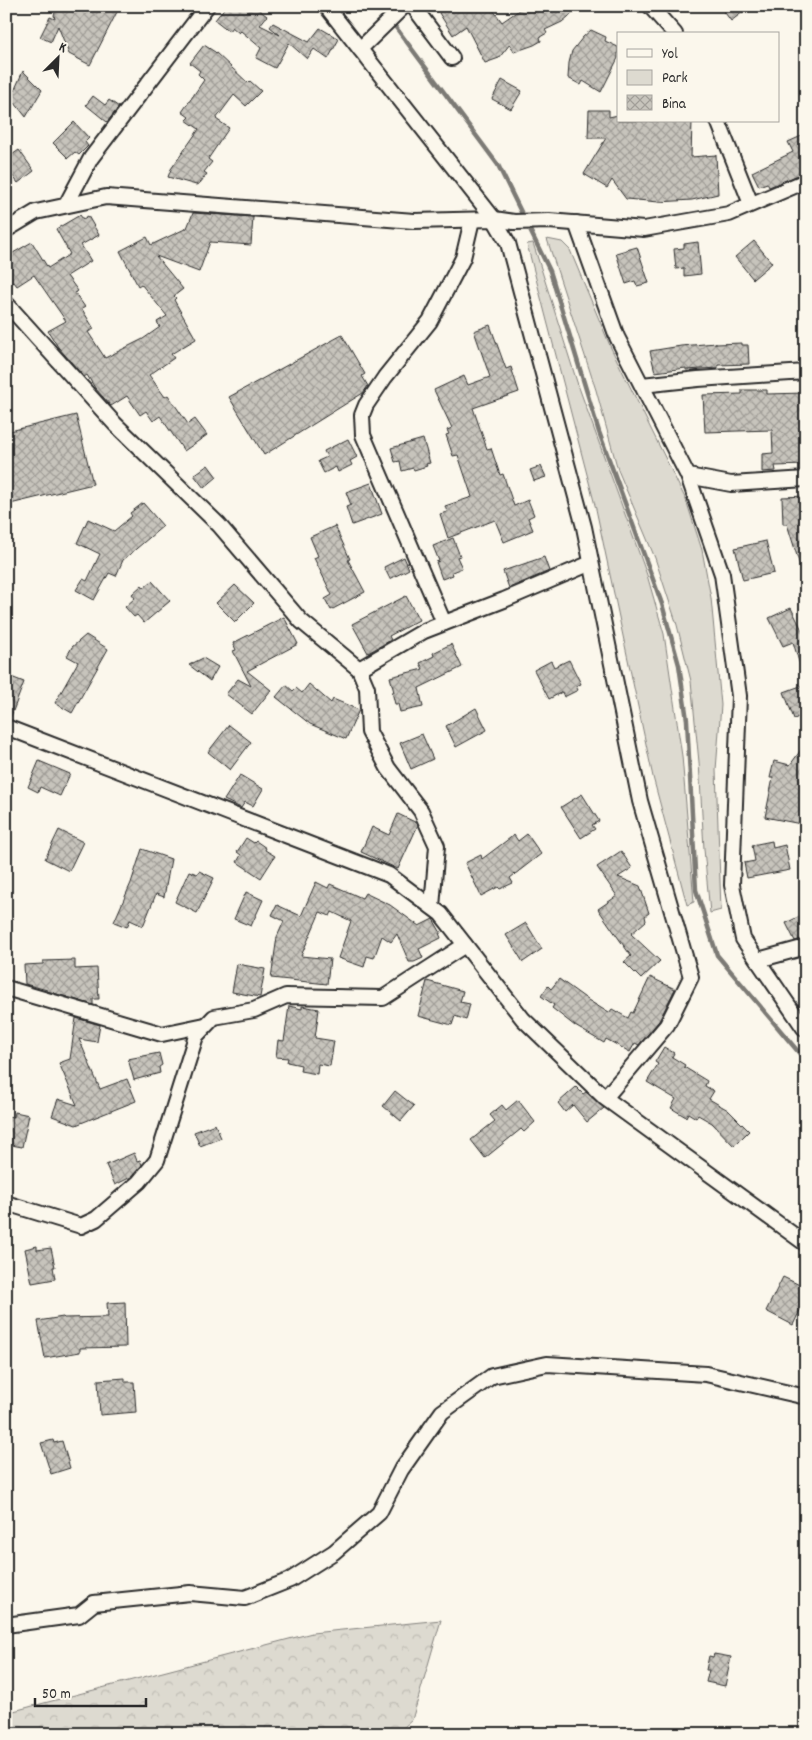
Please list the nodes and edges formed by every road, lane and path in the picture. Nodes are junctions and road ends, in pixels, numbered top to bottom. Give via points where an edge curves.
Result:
1 (208, 6) edge
2 (326, 6) edge
3 (404, 6) edge
4 (413, 6) edge
5 (650, 6) edge
6 (673, 32) edge
7 (360, 49) junction
8 (452, 58) dead end
9 (718, 122) edge
10 (806, 181) edge
11 (751, 204) junction
12 (66, 205) junction
13 (494, 219) junction
14 (472, 220) junction
15 (576, 223) junction
16 (6, 230) edge
17 (6, 303) edge
18 (806, 372) edge
19 (642, 385) junction
20 (688, 476) junction
21 (806, 479) edge
22 (591, 563) junction
23 (444, 623) junction
24 (359, 669) junction
25 (6, 727) edge
26 (432, 907) junction
27 (465, 944) junction
28 (806, 947) edge
29 (758, 960) junction
30 (6, 988) edge
31 (205, 1025) junction
32 (804, 1028) edge
33 (605, 1098) junction
34 (6, 1203) edge
35 (806, 1244) edge
36 (806, 1396) edge
37 (6, 1625) edge

1 - 12 street via 91,158
2 - 7 street
3 - 7 street
4 - 8 street
5 - 6 street
7 - 13 street
9 - 11 street
10 - 11 street
11 - 15 street via 729,214 644,229
12 - 14 street via 106,197 414,221
12 - 16 street via 36,212
13 - 14 street
13 - 15 street
13 - 22 street via 508,243
14 - 23 street via 463,258 430,321 385,377 362,415 362,435
15 - 19 street via 617,336
17 - 24 street via 115,424 219,525 301,622
18 - 19 street
19 - 20 street
20 - 21 street via 731,484
20 - 29 street via 722,574 738,696 732,885 744,939
22 - 23 street
22 - 33 street via 640,801 691,977 667,1025
23 - 24 street
24 - 26 street via 367,688 369,732 388,768 421,812 437,846
25 - 26 street via 388,874
26 - 27 street
27 - 31 street via 383,998 286,996 254,1010 214,1017
27 - 33 street via 523,1018
28 - 29 street
29 - 32 street
30 - 31 street via 162,1034
31 - 34 street via 196,1036 157,1160 139,1182 96,1219 80,1226
33 - 35 street
36 - 37 street via 706,1374 547,1364 492,1376 442,1412 401,1470 379,1513 334,1552 290,1580 245,1598 190,1593 94,1603 79,1615

